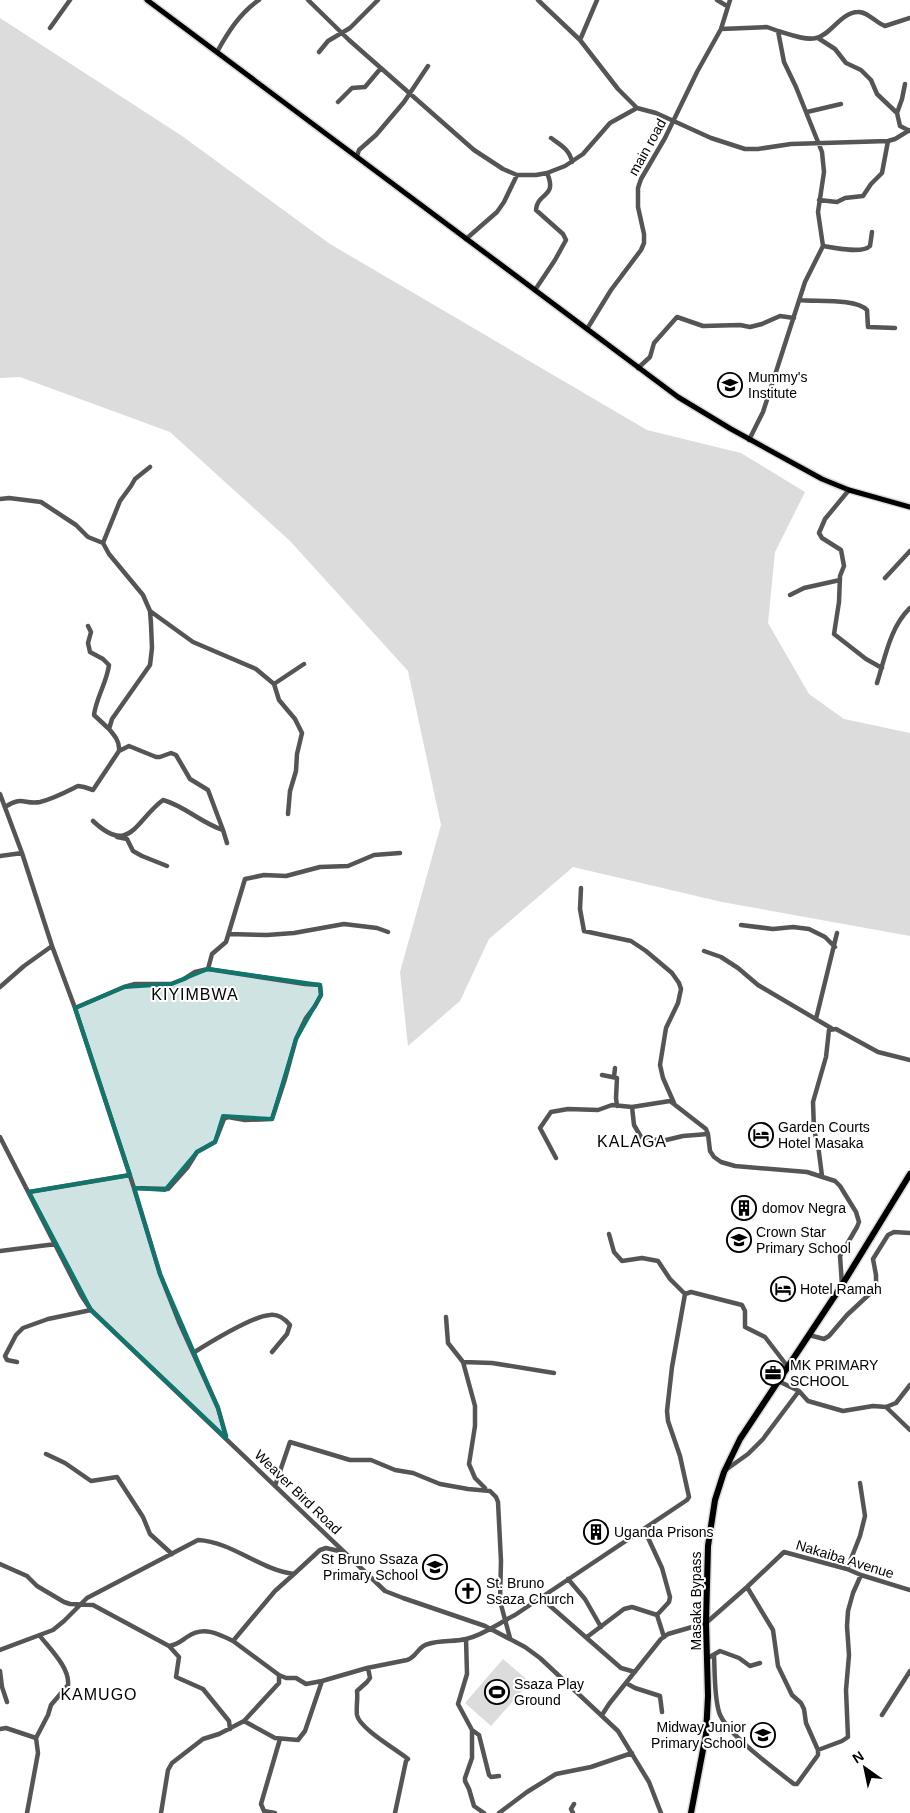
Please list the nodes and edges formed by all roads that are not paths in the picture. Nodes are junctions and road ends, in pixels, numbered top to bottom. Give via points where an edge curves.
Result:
1 (70, 0) edge
2 (147, 0) edge
3 (259, 0) edge
4 (308, 0) edge
5 (378, 0) edge
6 (597, 0) edge
7 (717, 0) edge
8 (730, 0) edge
9 (542, 1) edge
10 (727, 6) junction
11 (910, 18) edge
12 (50, 28) dead end
13 (721, 29) junction
14 (778, 31) junction
15 (342, 33) junction
16 (818, 38) junction
17 (580, 40) junction
18 (217, 52) junction
19 (319, 52) dead end
20 (428, 66) dead end
21 (381, 68) junction
22 (905, 84) dead end
23 (410, 93) junction
24 (338, 102) dead end
25 (841, 104) dead end
26 (637, 108) junction
27 (807, 112) junction
28 (897, 113) junction
29 (674, 121) junction
30 (910, 131) edge
31 (552, 138) dead end
32 (888, 141) junction
33 (819, 143) junction
34 (357, 156) junction
35 (572, 162) junction
36 (547, 173) junction
37 (516, 175) junction
38 (819, 200) junction
39 (872, 232) dead end
40 (466, 238) junction
41 (823, 246) junction
42 (535, 290) junction
43 (799, 300) junction
44 (794, 318) junction
45 (895, 328) dead end
46 (587, 329) junction
47 (638, 368) junction
48 (750, 440) junction
49 (150, 467) dead end
50 (849, 490) junction
51 (0, 500) edge
52 (910, 507) edge
53 (103, 543) junction
54 (910, 551) edge
55 (885, 578) dead end
56 (840, 580) junction
57 (790, 595) dead end
58 (910, 608) edge
59 (150, 611) junction
60 (88, 626) dead end
61 (304, 664) dead end
62 (882, 668) junction
63 (878, 683) dead end
64 (274, 684) junction
65 (109, 729) junction
66 (119, 751) junction
67 (0, 794) edge
68 (6, 806) junction
69 (288, 814) dead end
70 (93, 821) dead end
71 (223, 830) junction
72 (116, 837) junction
73 (227, 843) dead end
74 (400, 852) dead end
75 (22, 853) junction
76 (0, 856) edge
77 (167, 866) dead end
78 (581, 888) dead end
79 (741, 925) dead end
80 (388, 932) dead end
81 (838, 933) dead end
82 (229, 934) junction
83 (52, 946) junction
84 (835, 947) junction
85 (704, 951) dead end
86 (208, 969) junction
87 (0, 987) edge
88 (74, 1008) junction
89 (816, 1019) junction
90 (831, 1028) junction
91 (910, 1060) edge
92 (615, 1068) dead end
93 (602, 1075) dead end
94 (614, 1077) junction
95 (674, 1103) junction
96 (617, 1106) junction
97 (632, 1107) junction
98 (708, 1134) junction
99 (0, 1136) edge
100 (556, 1158) dead end
101 (910, 1174) edge
102 (130, 1175) junction
103 (822, 1176) junction
104 (134, 1188) junction
105 (29, 1192) junction
106 (910, 1233) edge
107 (609, 1234) dead end
108 (56, 1244) junction
109 (0, 1252) edge
110 (842, 1285) junction
111 (685, 1294) junction
112 (91, 1310) junction
113 (446, 1317) dead end
114 (809, 1335) junction
115 (272, 1352) dead end
116 (193, 1353) junction
117 (17, 1362) dead end
118 (463, 1362) junction
119 (788, 1367) junction
120 (554, 1372) dead end
121 (778, 1381) junction
122 (910, 1386) edge
123 (799, 1392) junction
124 (794, 1398) junction
125 (805, 1398) junction
126 (896, 1403) junction
127 (886, 1407) junction
128 (895, 1415) junction
129 (910, 1430) edge
130 (226, 1438) junction
131 (46, 1454) dead end
132 (724, 1472) junction
133 (860, 1483) dead end
134 (275, 1486) junction
135 (486, 1489) junction
136 (644, 1529) junction
137 (345, 1552) junction
138 (172, 1554) junction
139 (0, 1564) edge
140 (847, 1569) junction
141 (294, 1574) junction
142 (861, 1575) junction
143 (568, 1579) junction
144 (747, 1587) junction
145 (910, 1590) edge
146 (541, 1598) junction
147 (79, 1606) junction
148 (657, 1615) junction
149 (506, 1620) junction
150 (706, 1623) junction
151 (601, 1627) junction
152 (491, 1629) junction
153 (40, 1636) junction
154 (664, 1636) junction
155 (587, 1637) junction
156 (510, 1638) junction
157 (466, 1639) junction
158 (233, 1641) junction
159 (169, 1646) junction
160 (0, 1650) edge
161 (711, 1656) junction
162 (760, 1663) dead end
163 (368, 1668) junction
164 (0, 1671) edge
165 (910, 1671) edge
166 (635, 1672) junction
167 (279, 1675) junction
168 (286, 1678) junction
169 (322, 1681) junction
170 (279, 1683) junction
171 (626, 1683) junction
172 (7, 1702) dead end
173 (662, 1712) dead end
174 (602, 1715) junction
175 (882, 1715) dead end
176 (229, 1721) junction
177 (244, 1721) junction
178 (238, 1724) junction
179 (0, 1729) edge
180 (230, 1729) junction
181 (472, 1730) junction
182 (36, 1738) junction
183 (280, 1739) junction
184 (818, 1750) junction
185 (632, 1753) junction
186 (499, 1776) dead end
187 (574, 1804) dead end
188 (27, 1813) edge
189 (160, 1813) edge
190 (275, 1813) edge
191 (396, 1813) edge
192 (484, 1813) edge
193 (499, 1813) edge
194 (573, 1813) edge
195 (661, 1813) edge
196 (691, 1813) edge

1 - 12 street
2 - 18 main road
3 - 18 street via 232,27
4 - 15 street
5 - 15 street
6 - 17 street
7 - 10 street
8 - 10 street, main road
9 - 17 street
10 - 13 street, main road
11 - 16 street via 885,26 857,11
13 - 14 street via 767,27
13 - 29 street, main road via 690,84
14 - 16 street
14 - 27 street via 784,62
15 - 19 street via 328,41
15 - 21 street
16 - 28 street via 871,80 877,94
17 - 26 street
18 - 34 main road
20 - 23 street
21 - 23 street
21 - 24 street via 366,86 352,88
22 - 28 street
23 - 34 street
23 - 37 street via 474,150
25 - 27 street
26 - 29 street
26 - 35 street via 610,123
27 - 33 street
28 - 30 street via 900,126
29 - 33 street via 745,149
29 - 46 street, main road via 638,188 644,243
30 - 32 street
31 - 35 street via 571,155
32 - 33 street
32 - 38 street via 882,173 863,196 837,202
33 - 38 street via 824,172
34 - 40 main road
35 - 36 street
36 - 37 street
36 - 42 street via 550,189 536,210 566,240
37 - 40 street via 497,212
38 - 41 street
39 - 41 street via 869,249
40 - 42 main road
41 - 43 street
42 - 46 main road
43 - 44 street
43 - 45 street via 860,305 866,310 868,327
44 - 47 street via 780,316 750,327 703,326 677,317 654,343 650,357
44 - 48 street via 763,412
46 - 47 main road
47 - 48 main road via 678,397
48 - 50 main road via 813,475
49 - 53 street via 134,479 120,501
50 - 52 main road
50 - 56 street via 825,519 819,533 842,552 844,566
51 - 53 street via 41,502 88,537
53 - 59 street via 143,595
54 - 55 street
56 - 57 street via 804,588
56 - 62 street via 834,634 869,662
58 - 62 street via 895,628
59 - 64 street via 193,642 256,669
59 - 65 street via 150,665 112,719
60 - 65 street via 91,632 90,652 109,665 94,715
61 - 64 street
62 - 63 street
64 - 69 street via 279,700 302,733
65 - 66 street via 120,746
66 - 68 street via 93,790 78,786 46,800 18,800
66 - 71 street via 129,746 156,757 170,753 176,755 188,777 210,794
67 - 68 street
68 - 75 street
70 - 72 street
71 - 72 street via 183,807 163,800 131,833
71 - 73 street
72 - 77 street via 128,839 133,850
74 - 82 street via 374,855 348,866 320,867 286,876 264,875 245,879
75 - 76 street
75 - 83 street
78 - 95 street via 584,931 630,941 672,973 679,983 678,1003 666,1028 660,1065
79 - 84 street via 773,929 809,928
80 - 82 street via 344,924 294,934
81 - 84 street
82 - 86 street via 223,946 212,954
83 - 87 street
83 - 88 street
84 - 89 street
85 - 89 street via 720,956 758,985
86 - 88 street via 171,984 124,987
86 - 104 street via 320,985 321,995 296,1039 272,1119 228,1117 224,1119 215,1142 197,1152 170,1188
88 - 102 street
89 - 90 street
90 - 91 street via 878,1052
90 - 103 street via 814,1102 814,1130
92 - 94 street
93 - 94 street
94 - 96 street via 617,1078
95 - 97 street
95 - 98 street
96 - 97 street
96 - 100 street via 550,1112 540,1128
97 - 98 street via 634,1125 641,1137 662,1141
98 - 103 street via 710,1151 721,1162
99 - 105 street, Weaver Bird Road
101 - 110 highway, Masaka Bypass
102 - 104 street
102 - 105 street
103 - 110 street via 840,1186 858,1217 857,1227 840,1256
104 - 116 street via 160,1274
105 - 108 street, Weaver Bird Road
106 - 114 street via 888,1235 873,1259 876,1288 829,1336 824,1339
107 - 111 street via 614,1252 622,1260 642,1258 658,1261
108 - 109 street
108 - 112 street, Weaver Bird Road
110 - 114 highway, Masaka Bypass
111 - 119 street via 691,1292 742,1305 745,1327 765,1337
111 - 136 street via 667,1411 689,1497
112 - 117 street via 33,1324 18,1332 5,1356 7,1360
112 - 130 street, Weaver Bird Road
113 - 118 street via 448,1343
114 - 119 highway, Masaka Bypass
115 - 116 street via 287,1334 290,1324 269,1314 224,1334
116 - 130 street via 218,1408
118 - 120 street via 492,1362
118 - 135 street via 476,1415 469,1464 475,1478
119 - 121 highway, Masaka Bypass
121 - 123 street
121 - 132 highway, Masaka Bypass via 740,1438
122 - 126 street
123 - 124 street
123 - 125 street
124 - 125 street
124 - 132 street via 763,1439
125 - 127 street via 834,1410
126 - 127 street
126 - 128 street
127 - 128 street
128 - 129 street
130 - 134 street, Weaver Bird Road
131 - 138 street via 91,1481 118,1477 150,1534
132 - 150 highway, Masaka Bypass via 711,1518
133 - 140 street via 865,1516
134 - 135 street via 291,1442 350,1460 371,1460 440,1484
134 - 137 street, Weaver Bird Road
135 - 149 street via 498,1502 500,1601
136 - 143 street
136 - 148 street via 662,1568 670,1597
137 - 141 street via 320,1550
137 - 152 street, Weaver Bird Road via 385,1591
138 - 141 street via 198,1540 207,1541 274,1570
138 - 147 street via 87,1598
139 - 147 street via 27,1576 64,1602
140 - 142 street, Nakaiba Avenue
140 - 144 street, Nakaiba Avenue via 784,1552
141 - 158 street via 275,1591
142 - 145 street, Nakaiba Avenue
142 - 184 street via 848,1611 848,1737
143 - 146 street
143 - 151 street
144 - 150 street, Nakaiba Avenue
144 - 184 street via 773,1630 778,1666 792,1695 804,1709 806,1723
146 - 149 street
146 - 155 street
147 - 153 street via 53,1630
147 - 159 street via 93,1606
148 - 151 street via 632,1607 624,1609
148 - 154 street
149 - 152 street
149 - 156 street
150 - 154 street, Nakaiba Avenue
150 - 161 highway, Masaka Bypass
151 - 155 street
152 - 156 street, Weaver Bird Road
152 - 157 street
153 - 160 street
153 - 182 street via 69,1680 49,1709
154 - 166 street
155 - 166 street via 621,1668
156 - 174 street, Weaver Bird Road via 540,1658
157 - 163 street via 427,1644 413,1658
157 - 181 street via 467,1674 458,1701
158 - 159 street via 215,1632 201,1631
158 - 167 street
159 - 176 street via 179,1657 176,1677 201,1687
161 - 162 street via 720,1651 752,1666
161 - 184 street via 721,1718 739,1739 796,1785 818,1755
161 - 196 highway, Masaka Bypass via 706,1734
163 - 169 street
163 - 191 street via 368,1682 357,1690 357,1716 371,1733 408,1759
164 - 172 street
165 - 175 street
166 - 171 street
167 - 168 street
167 - 170 street
168 - 169 street via 296,1678 303,1683
168 - 170 street
169 - 183 street via 302,1737 294,1741
170 - 177 street
171 - 173 street via 660,1696
171 - 174 street
174 - 185 street, Weaver Bird Road via 618,1731
176 - 178 street
176 - 180 street
177 - 178 street
177 - 183 street
178 - 180 street
179 - 182 street
180 - 189 street via 204,1739 172,1763
181 - 186 street via 479,1736 489,1775
181 - 192 street via 472,1758 465,1782 474,1806
182 - 188 street via 38,1753
183 - 190 street via 261,1804 264,1811
185 - 193 street via 591,1767 556,1774
185 - 195 street, Weaver Bird Road via 652,1787
187 - 194 street

